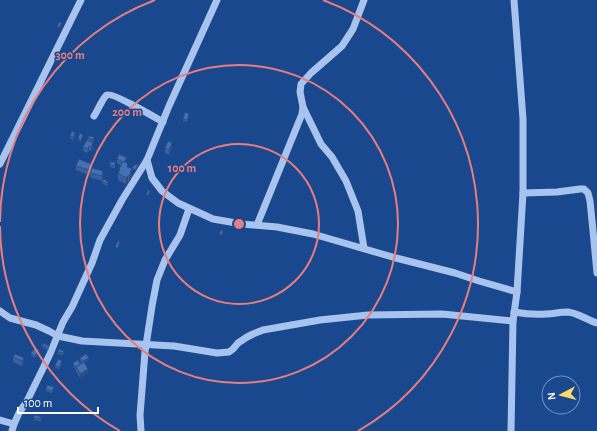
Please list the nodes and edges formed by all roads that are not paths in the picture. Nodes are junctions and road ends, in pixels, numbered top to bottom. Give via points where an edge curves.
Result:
1 (81, 0) edge
2 (217, 0) edge
3 (364, 0) edge
4 (514, 0) edge
5 (303, 107) junction
6 (94, 116) dead end
7 (163, 122) junction
8 (147, 160) junction
9 (0, 164) edge
10 (523, 193) junction
11 (190, 209) junction
12 (257, 225) junction
13 (364, 248) junction
14 (597, 273) edge
15 (517, 292) junction
16 (0, 311) edge
17 (514, 312) junction
18 (513, 321) junction
19 (597, 323) edge
20 (58, 336) junction
21 (146, 344) junction
22 (0, 420) edge
23 (13, 428) edge
24 (141, 431) edge
25 (511, 431) edge

1 - 9 street
2 - 7 street
3 - 5 street via 353,29 342,46 301,84
4 - 10 street via 523,119
5 - 12 street
5 - 13 street via 321,144 346,181 358,211
6 - 7 street via 104,98 110,94
7 - 8 street
8 - 11 street via 152,178 162,191
8 - 20 street via 100,240
10 - 14 street via 580,189 588,192
10 - 15 street
11 - 12 street via 213,219
11 - 21 street via 157,280
12 - 13 street via 313,234
13 - 15 street
15 - 17 street
16 - 20 street via 10,318 36,325
17 - 18 street
17 - 19 street via 567,312
18 - 21 street via 442,314 368,315 263,330 247,337 229,352 217,353
18 - 25 street
20 - 21 street via 82,341
20 - 23 street
21 - 24 street
22 - 23 street

